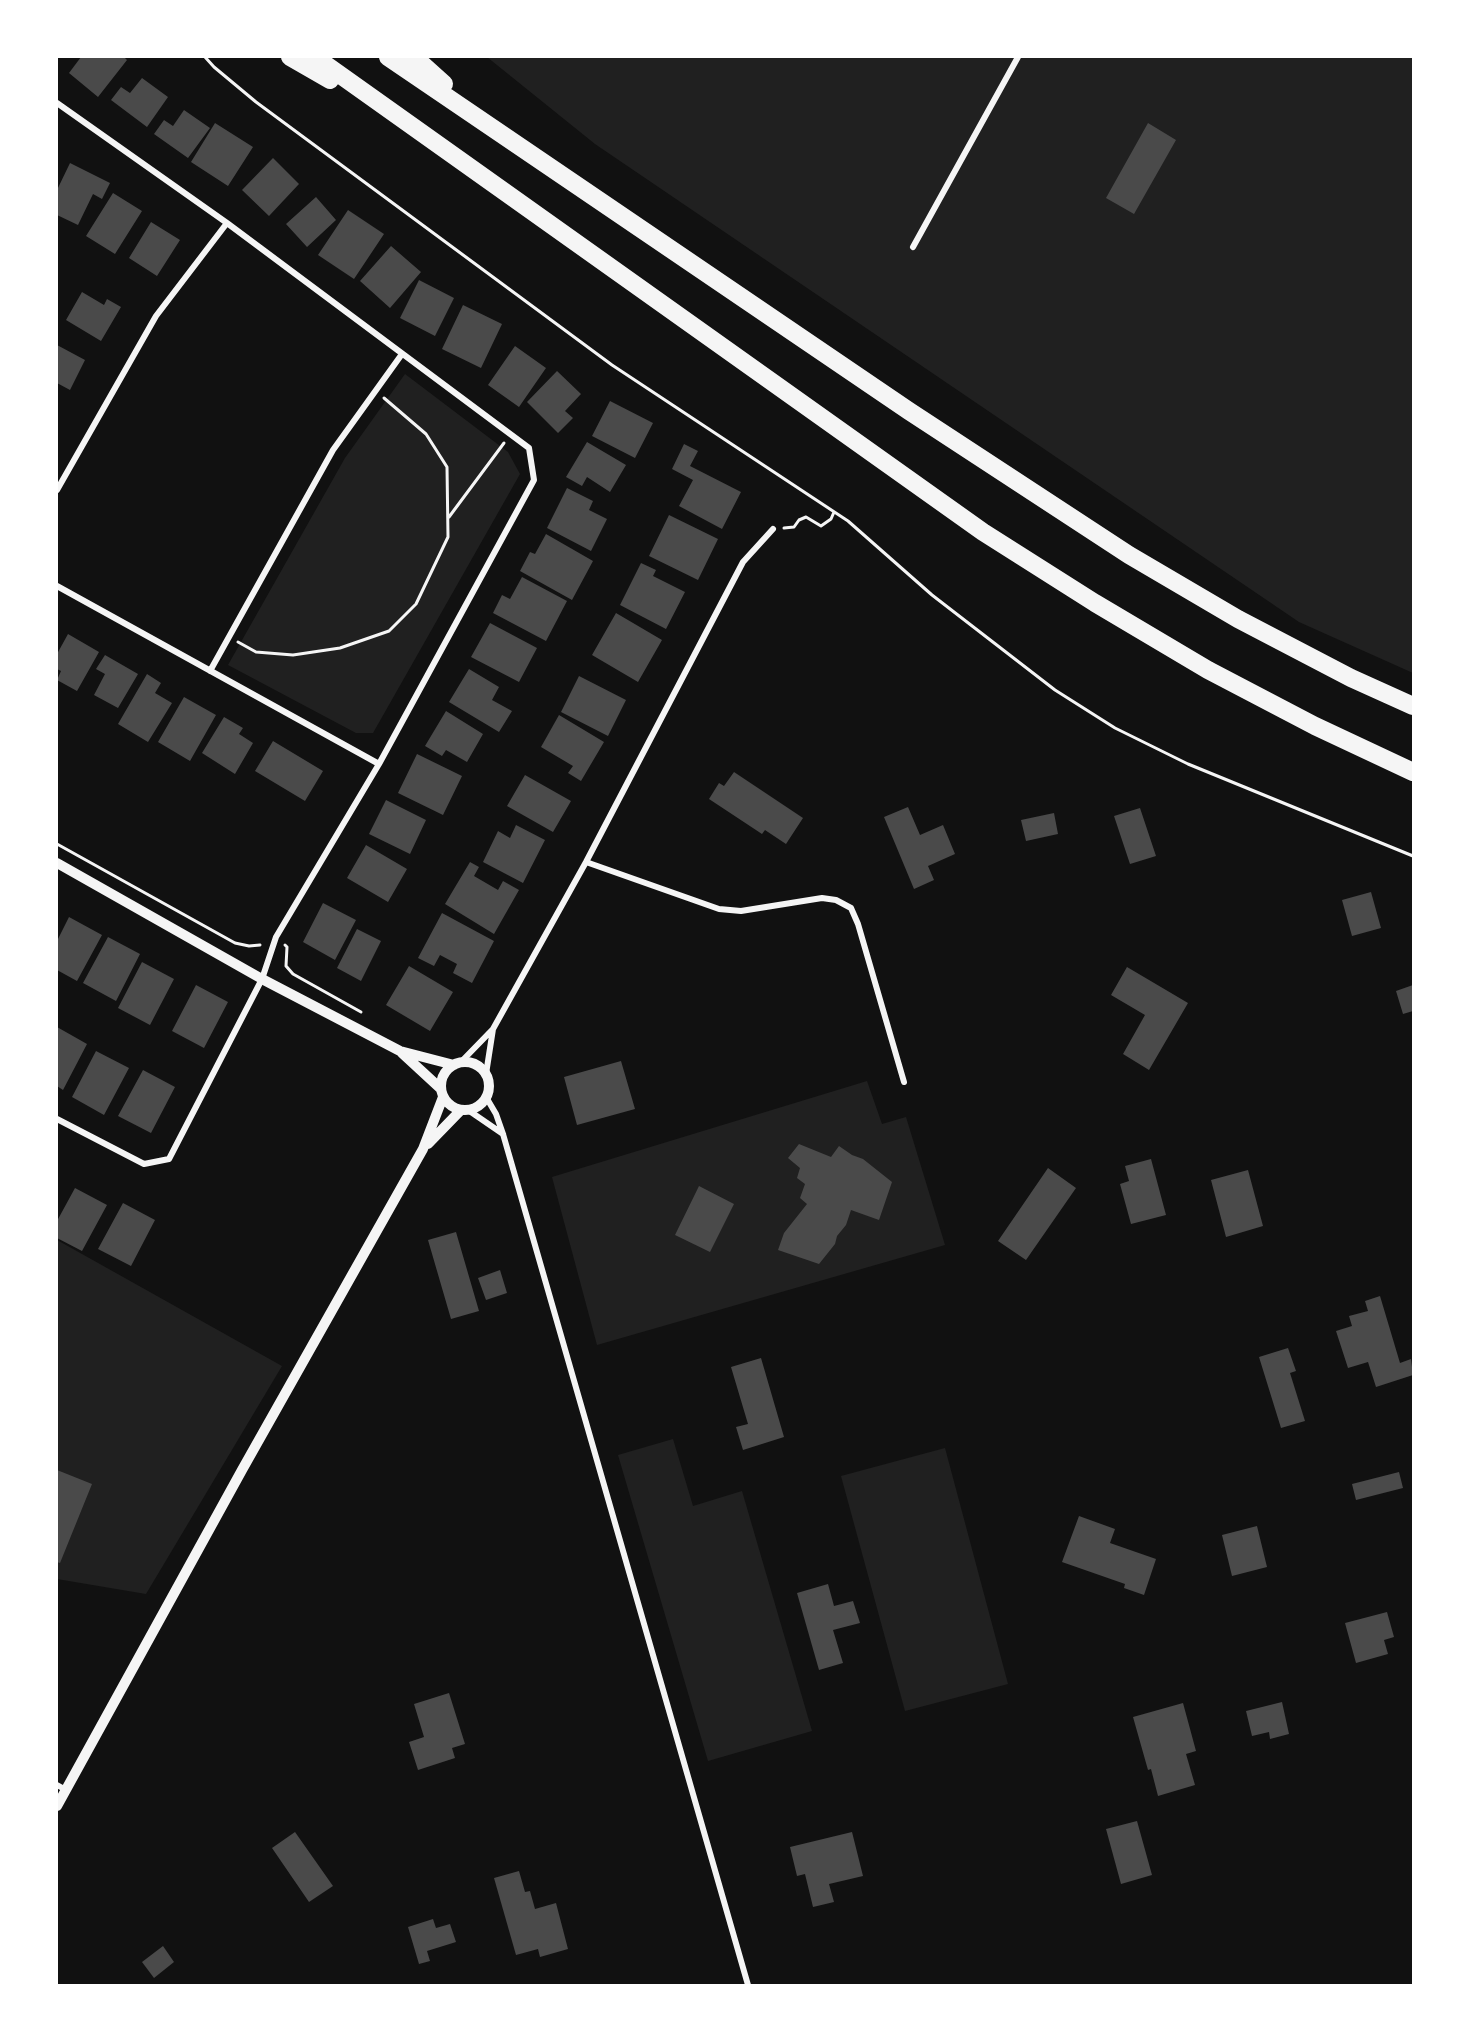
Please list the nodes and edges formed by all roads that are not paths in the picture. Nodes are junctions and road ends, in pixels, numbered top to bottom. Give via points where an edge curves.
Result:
1 (290, 57) edge
2 (315, 57) edge
3 (388, 57) edge
4 (414, 57) edge
5 (1018, 57) edge
6 (57, 103) edge
7 (499, 133) junction
8 (427, 137) junction
9 (227, 223) junction
10 (913, 247) dead end
11 (402, 354) junction
12 (57, 490) edge
13 (773, 529) road end
14 (57, 586) edge
15 (210, 671) junction
16 (1413, 706) edge
17 (379, 764) junction
18 (1413, 772) edge
19 (586, 862) junction
20 (57, 863) edge
21 (262, 979) junction
22 (493, 1029) junction
23 (400, 1051) junction
24 (457, 1064) junction
25 (486, 1074) junction
26 (904, 1083) dead end
27 (442, 1093) junction
28 (486, 1097) junction
29 (465, 1110) junction
30 (57, 1119) edge
31 (503, 1134) junction
32 (423, 1149) junction
33 (62, 1787) edge
34 (57, 1806) edge
35 (748, 1985) edge

1 - 8 highway
2 - 8 highway
3 - 7 highway
4 - 7 highway
5 - 10 street
6 - 9 street
7 - 16 highway via 1129,555 1238,619
8 - 18 highway via 992,538 1208,670
9 - 11 street
9 - 12 street via 156,316
11 - 15 street via 333,450
11 - 17 street via 529,448 534,480
13 - 19 street via 743,562
14 - 15 street
15 - 17 street
17 - 21 street via 276,937
19 - 22 street
19 - 26 street via 719,909 741,911 822,898 851,908
20 - 21 street
21 - 23 street
21 - 30 street via 169,1160 144,1164
22 - 24 street
22 - 25 street
23 - 24 street
23 - 27 street
24 - 25 street via 467,1062
24 - 27 street via 443,1078
25 - 28 street
27 - 29 street via 451,1106
27 - 32 street
28 - 29 street via 476,1108
28 - 31 street
29 - 31 street
29 - 32 street
31 - 35 street
32 - 33 street
33 - 34 street

